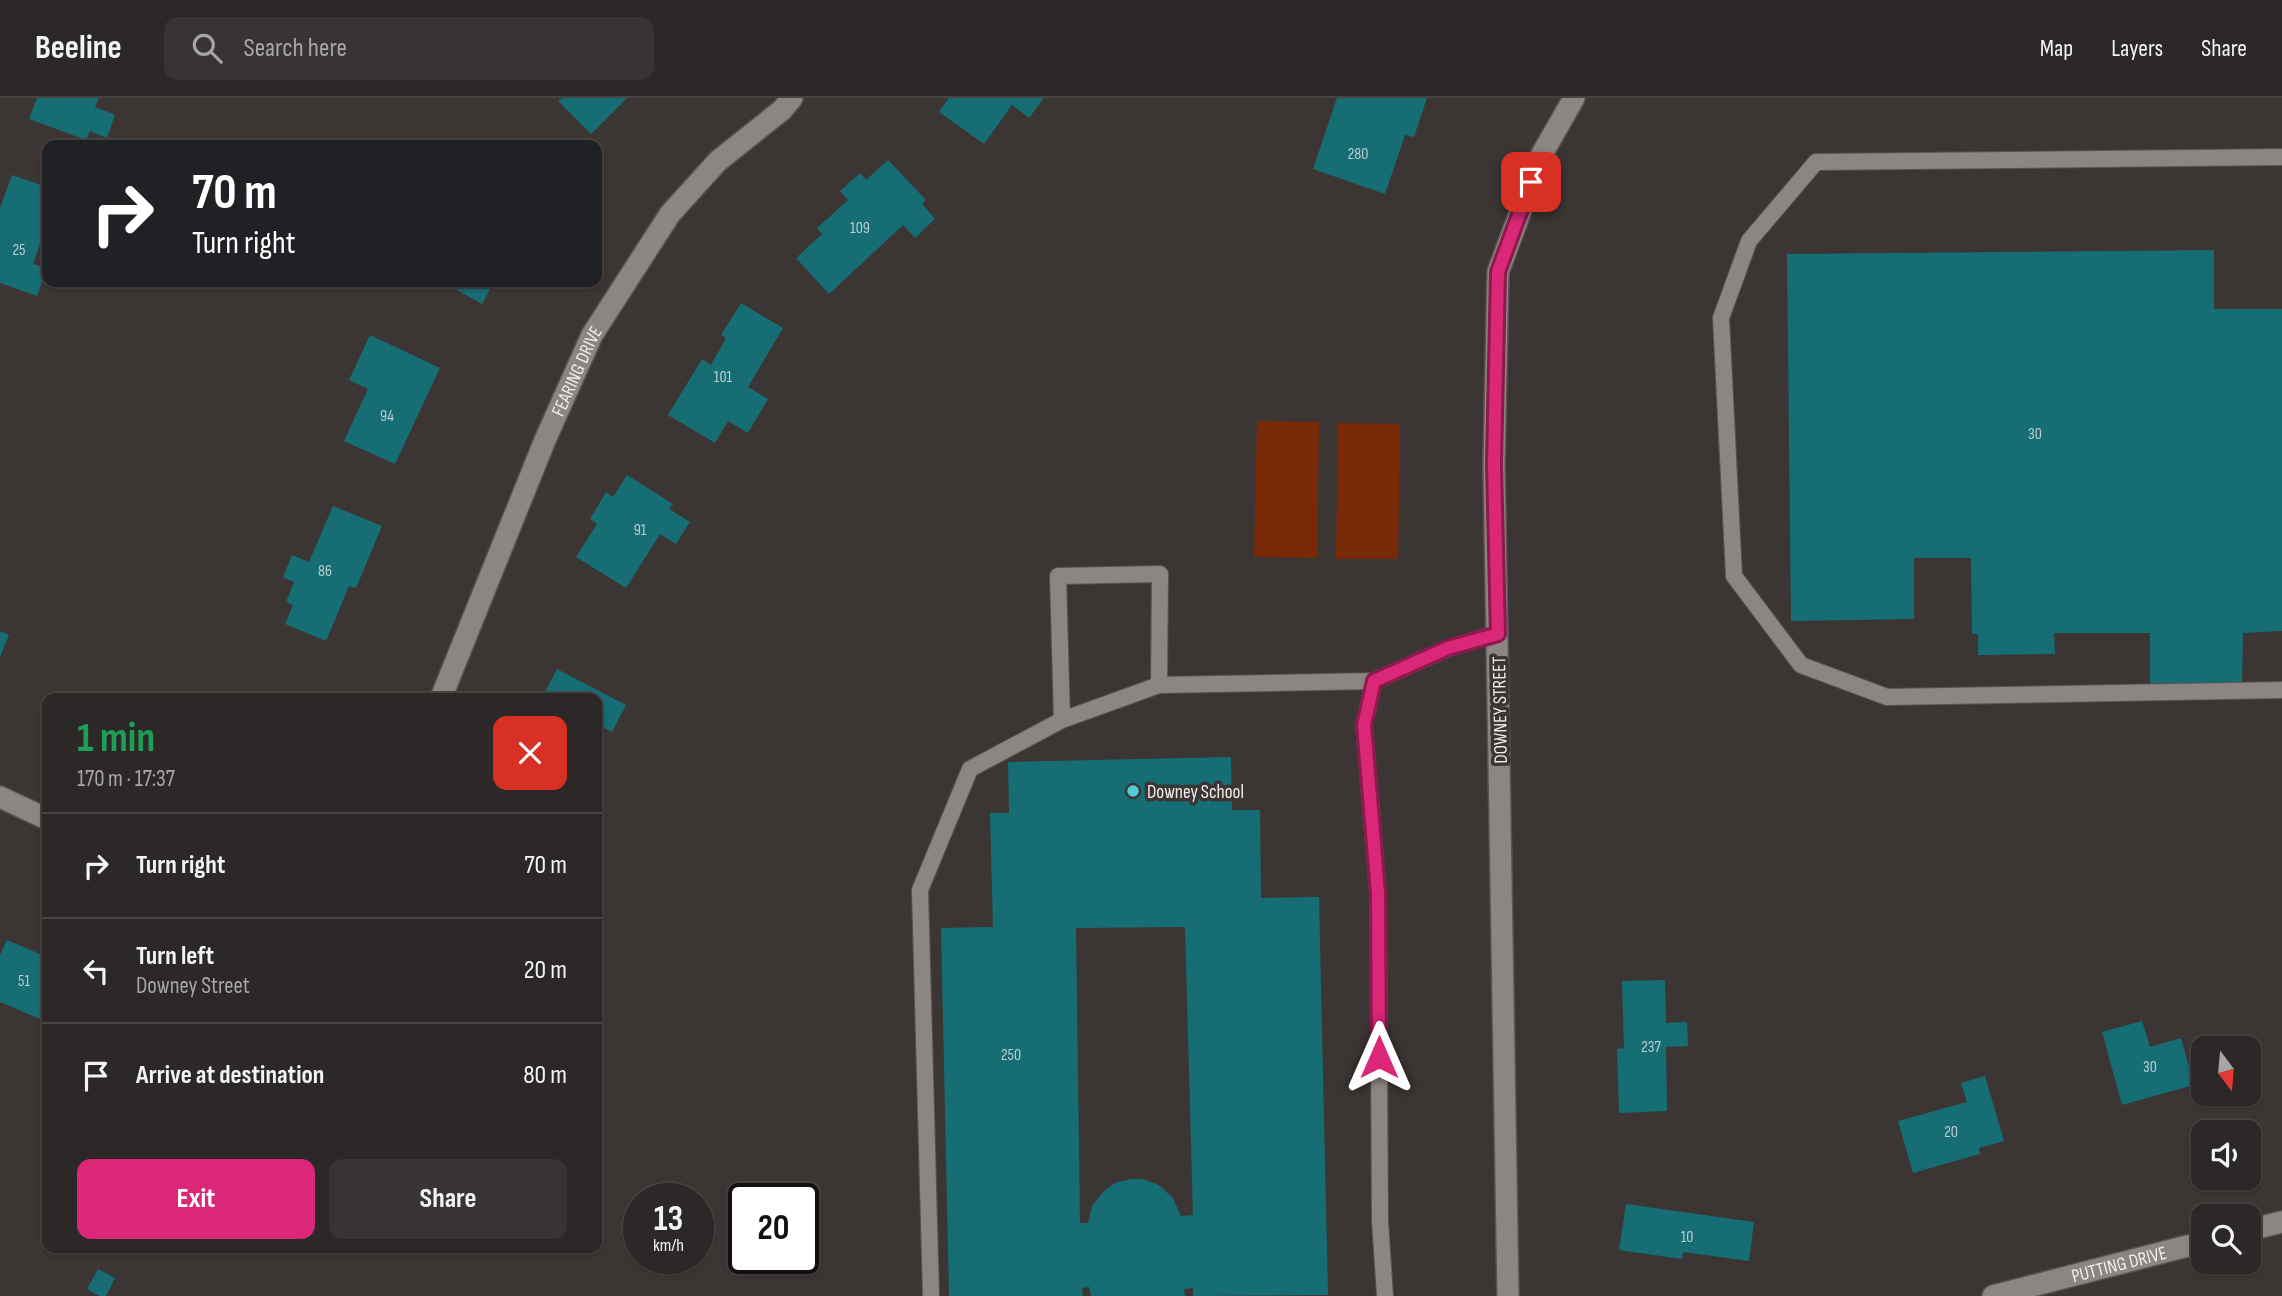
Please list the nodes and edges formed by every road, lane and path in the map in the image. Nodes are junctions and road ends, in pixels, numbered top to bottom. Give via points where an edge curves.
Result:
1 (792, 98) edge
2 (1574, 98) edge
3 (2282, 157) edge
4 (1498, 634) junction
5 (1374, 681) junction
6 (1159, 685) junction
7 (2282, 690) edge
8 (443, 693) edge
9 (1062, 720) junction
10 (0, 796) edge
11 (42, 817) edge
12 (2282, 1222) edge
13 (2261, 1227) edge
14 (2191, 1245) edge
15 (931, 1296) edge
16 (1385, 1296) edge
17 (1508, 1296) edge
18 (1993, 1296) edge

1 - 8 street, FEARING DRIVE via 718,161 670,214 592,335
2 - 4 street, DOWNEY STREET via 1542,154 1498,272 1494,464
3 - 7 lane via 1816,162 1749,242 1721,318 1734,576 1801,665 1887,698
4 - 5 lane via 1448,648
4 - 17 street, DOWNEY STREET
5 - 6 lane
5 - 16 lane via 1364,725 1378,893 1380,1220
6 - 9 lane
6 - 9 lane via 1160,573 1058,576
9 - 15 lane via 970,769 920,890
10 - 11 street
12 - 13 street
14 - 18 street, PUTTING DRIVE

